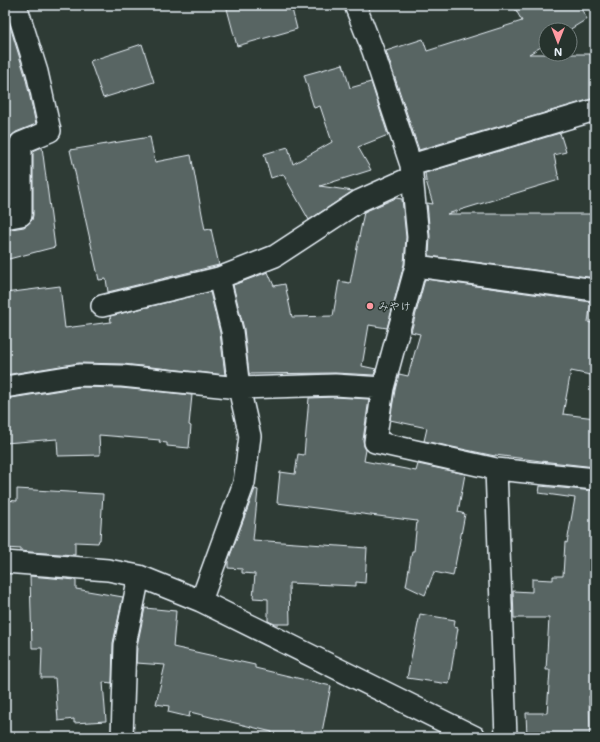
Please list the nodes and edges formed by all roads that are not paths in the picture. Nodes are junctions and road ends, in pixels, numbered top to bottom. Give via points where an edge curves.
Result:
1 (16, 5) edge
2 (355, 5) edge
3 (595, 110) edge
4 (411, 171) junction
5 (5, 218) edge
6 (416, 266) junction
7 (219, 278) junction
8 (595, 290) edge
9 (102, 306) dead end
10 (5, 387) edge
11 (239, 388) junction
12 (383, 388) junction
13 (496, 469) junction
14 (595, 479) edge
15 (5, 562) edge
16 (139, 576) junction
17 (201, 601) junction
18 (122, 737) edge
19 (475, 737) edge
20 (506, 737) edge

1 - 5 street via 38,72 50,131 21,143 21,215
2 - 4 street via 373,51
3 - 4 street
4 - 6 street via 418,237
4 - 7 street via 275,256
6 - 8 street
6 - 12 street
7 - 9 street
7 - 11 street via 232,331
10 - 11 street via 79,375 122,376
11 - 12 street
11 - 17 street via 250,436 244,483
12 - 13 street via 375,442
13 - 14 street
13 - 20 street
15 - 16 street via 108,570
16 - 17 street
16 - 18 street via 125,645
17 - 19 street

